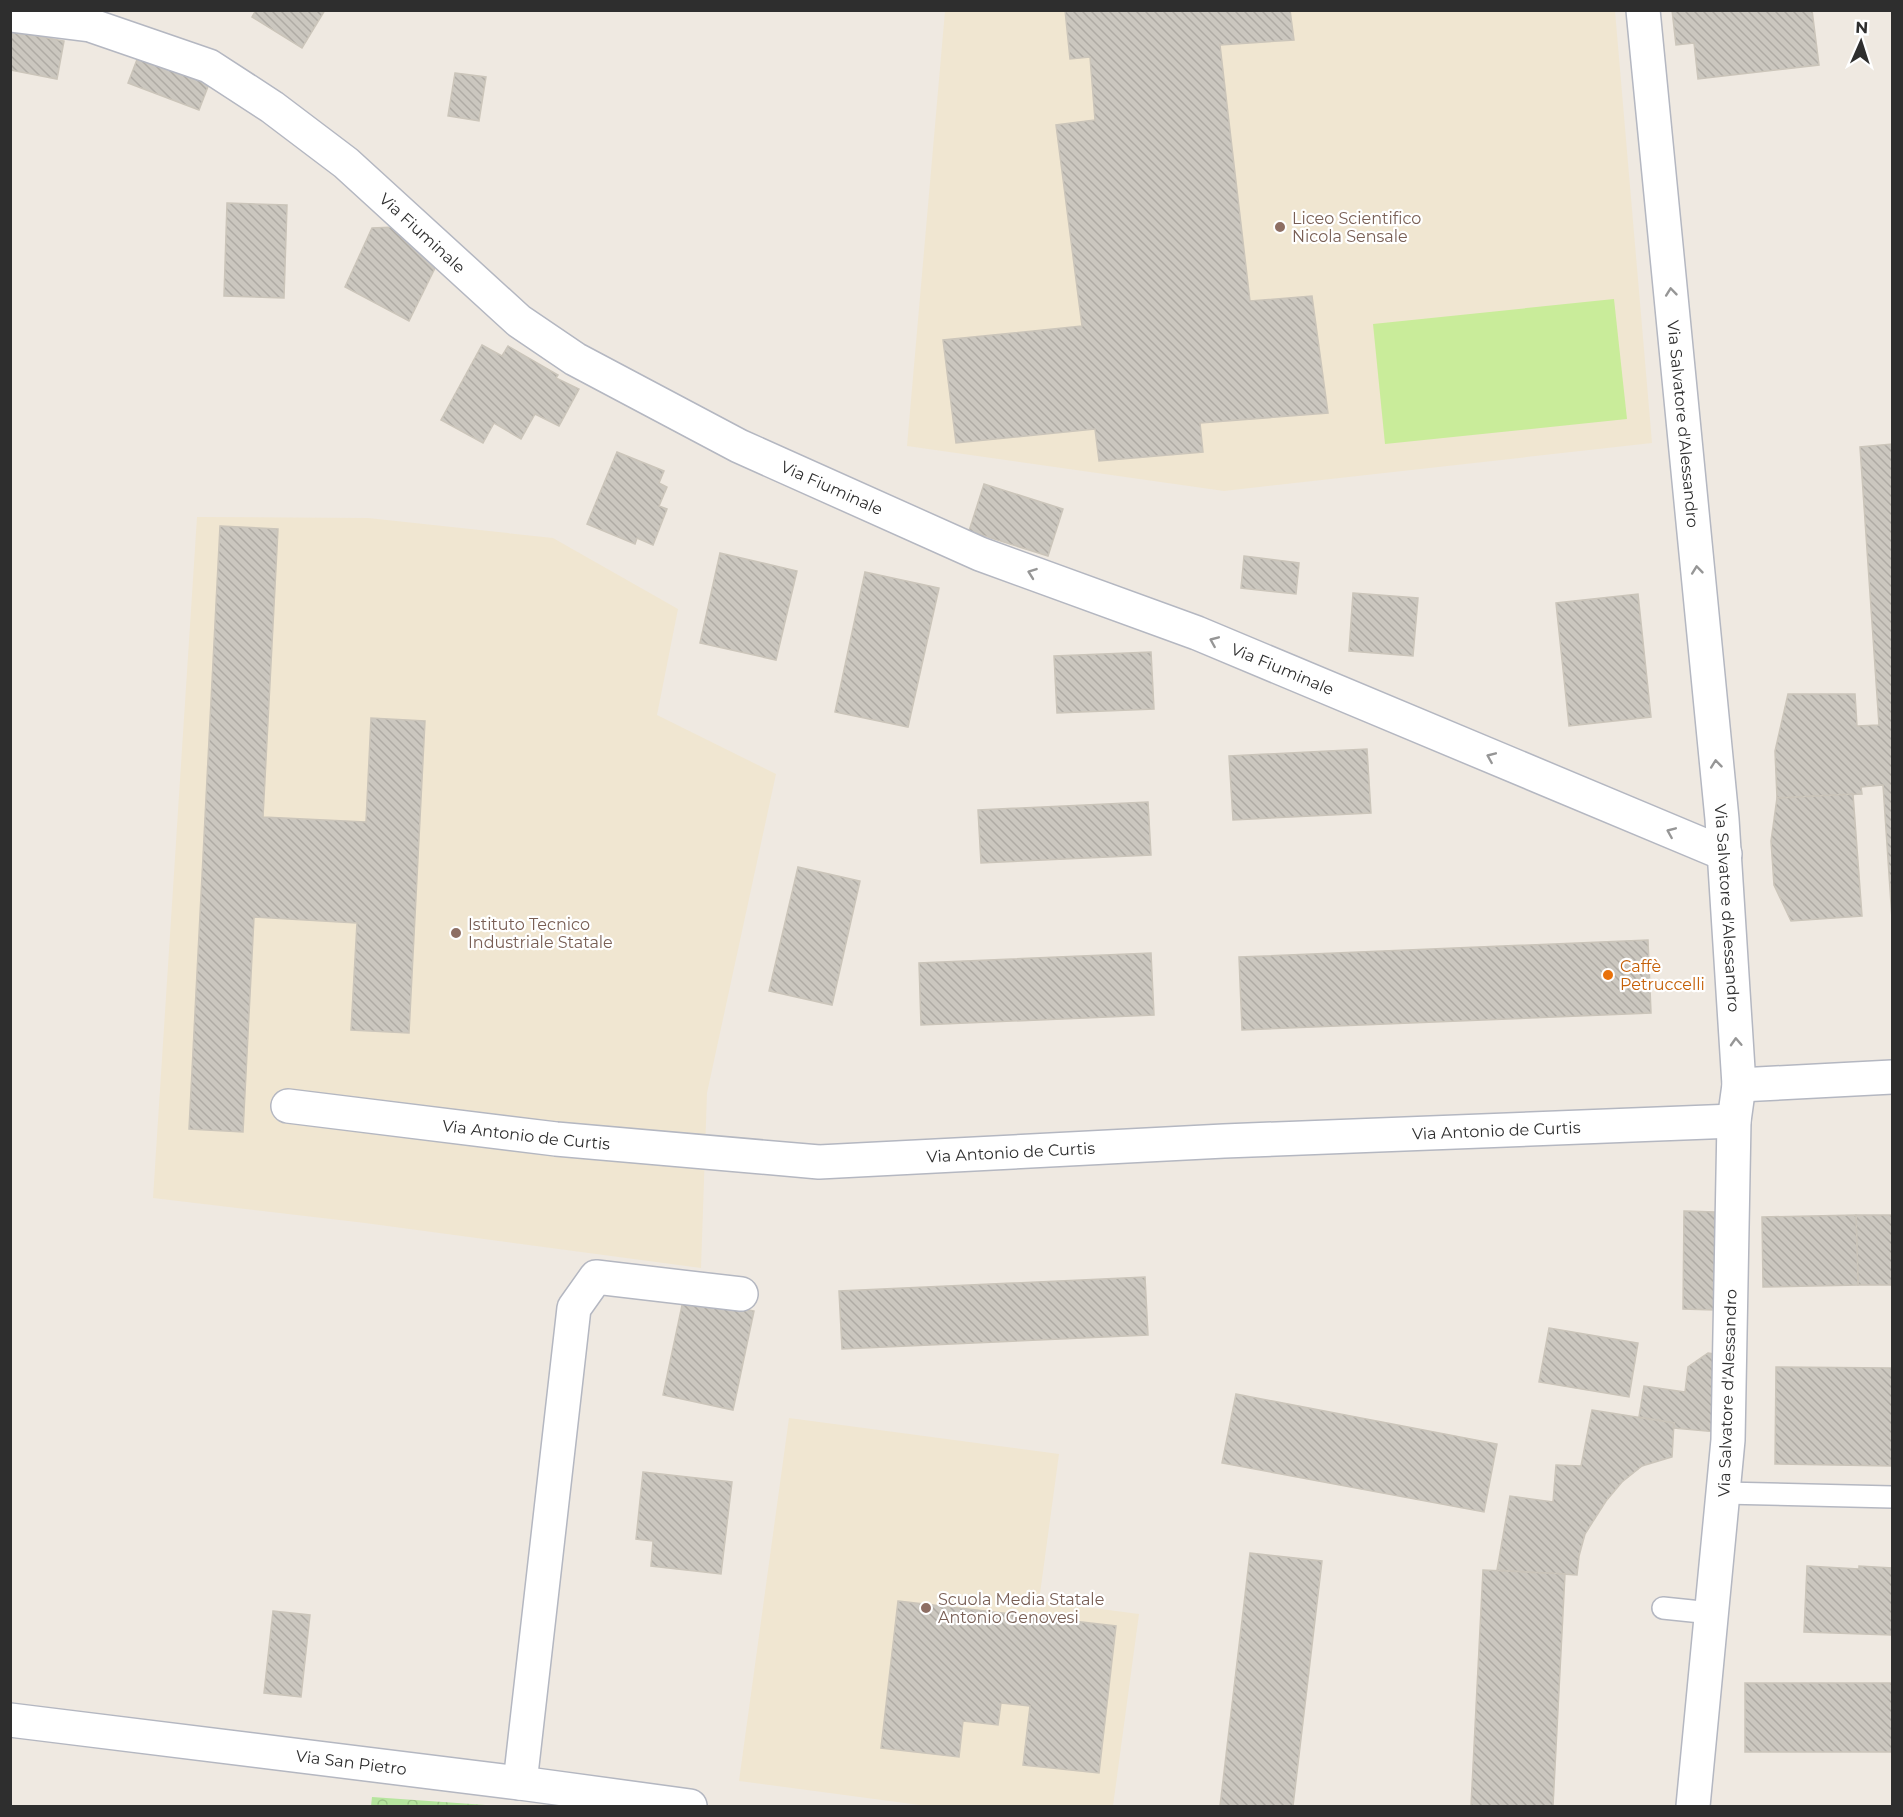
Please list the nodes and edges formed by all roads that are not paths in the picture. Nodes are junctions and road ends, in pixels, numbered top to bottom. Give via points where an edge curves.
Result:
1 (1643, 10) edge
2 (10, 15) edge
3 (1725, 855) junction
4 (1893, 1077) edge
5 (1739, 1085) junction
6 (288, 1106) dead end
7 (1734, 1121) junction
8 (741, 1294) dead end
9 (1723, 1493) junction
10 (1893, 1497) edge
11 (1663, 1608) dead end
12 (1711, 1613) junction
13 (10, 1720) edge
14 (520, 1783) junction
15 (690, 1806) edge
16 (1693, 1806) edge

3 -> 1 street, Via Salvatore d'Alessandro
3 -> 2 street, Via Fiuminale via 1197,633 980,554 739,446 575,359 519,321 346,163 272,107 208,66 90,25
5 -> 3 street, Via Salvatore d'Alessandro
4 - 5 street
5 - 7 street, Via Salvatore d'Alessandro
6 - 7 street, Via Antonio de Curtis via 556,1139 819,1162
7 - 9 street, Via Salvatore d'Alessandro via 1728,1440
8 - 14 street via 597,1277 574,1308
9 - 10 lane
9 - 12 street, Via Salvatore d'Alessandro
11 - 12 lane
12 - 16 street, Via Salvatore d'Alessandro
13 - 14 street, Via San Pietro
14 - 15 street, Via San Pietro

